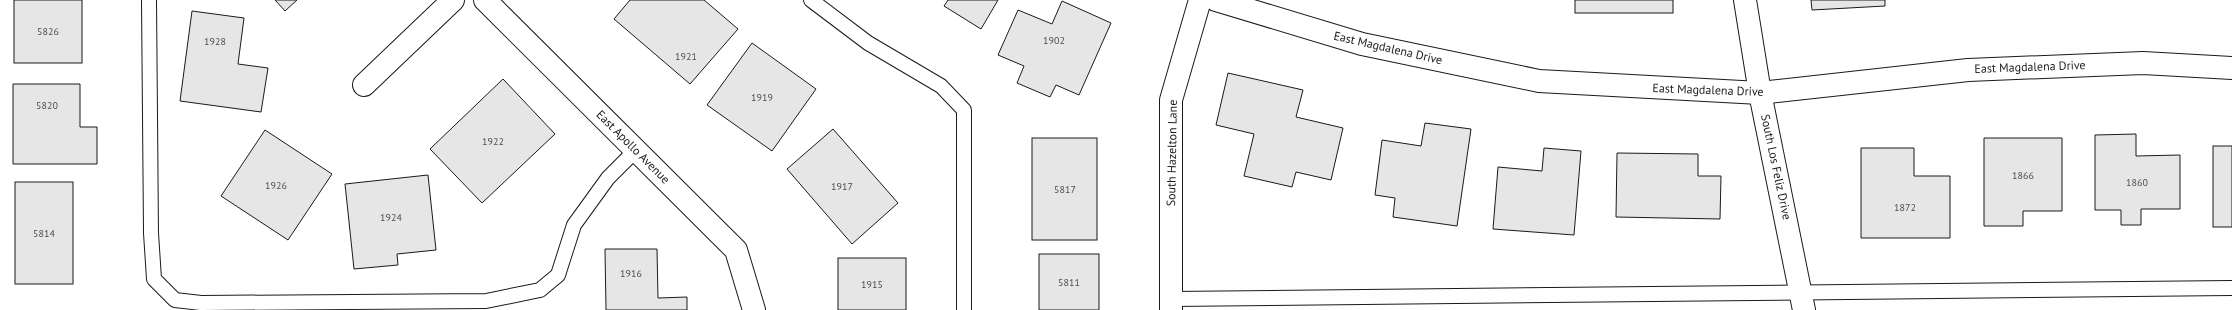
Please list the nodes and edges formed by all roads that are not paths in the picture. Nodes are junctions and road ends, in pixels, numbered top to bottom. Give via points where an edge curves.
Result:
1 (149, 0) edge
2 (453, 0) edge
3 (485, 0) edge
4 (811, 0) edge
5 (1200, 0) edge
6 (1216, 0) edge
7 (1745, 0) edge
8 (2232, 68) edge
9 (364, 85) dead end
10 (1760, 93) junction
11 (636, 150) junction
12 (2232, 288) edge
13 (1803, 302) edge
14 (1171, 304) edge
15 (754, 310) edge
16 (964, 310) edge

1 - 11 lane via 151,233 154,279 175,300 201,303 486,301 540,290 558,275 574,225 608,178
2 - 9 street
3 - 11 street, East Apollo Avenue
4 - 16 lane via 868,43 941,86 964,110
5 - 14 street, South Hazelton Lane via 1171,100
6 - 10 street, East Magdalena Drive via 1362,44 1539,82
7 - 10 street, South Los Feliz Drive
8 - 10 street, East Magdalena Drive via 2143,63 1968,70
10 - 13 street, South Los Feliz Drive
11 - 15 street, East Apollo Avenue via 736,250
12 - 13 lane
13 - 14 lane

